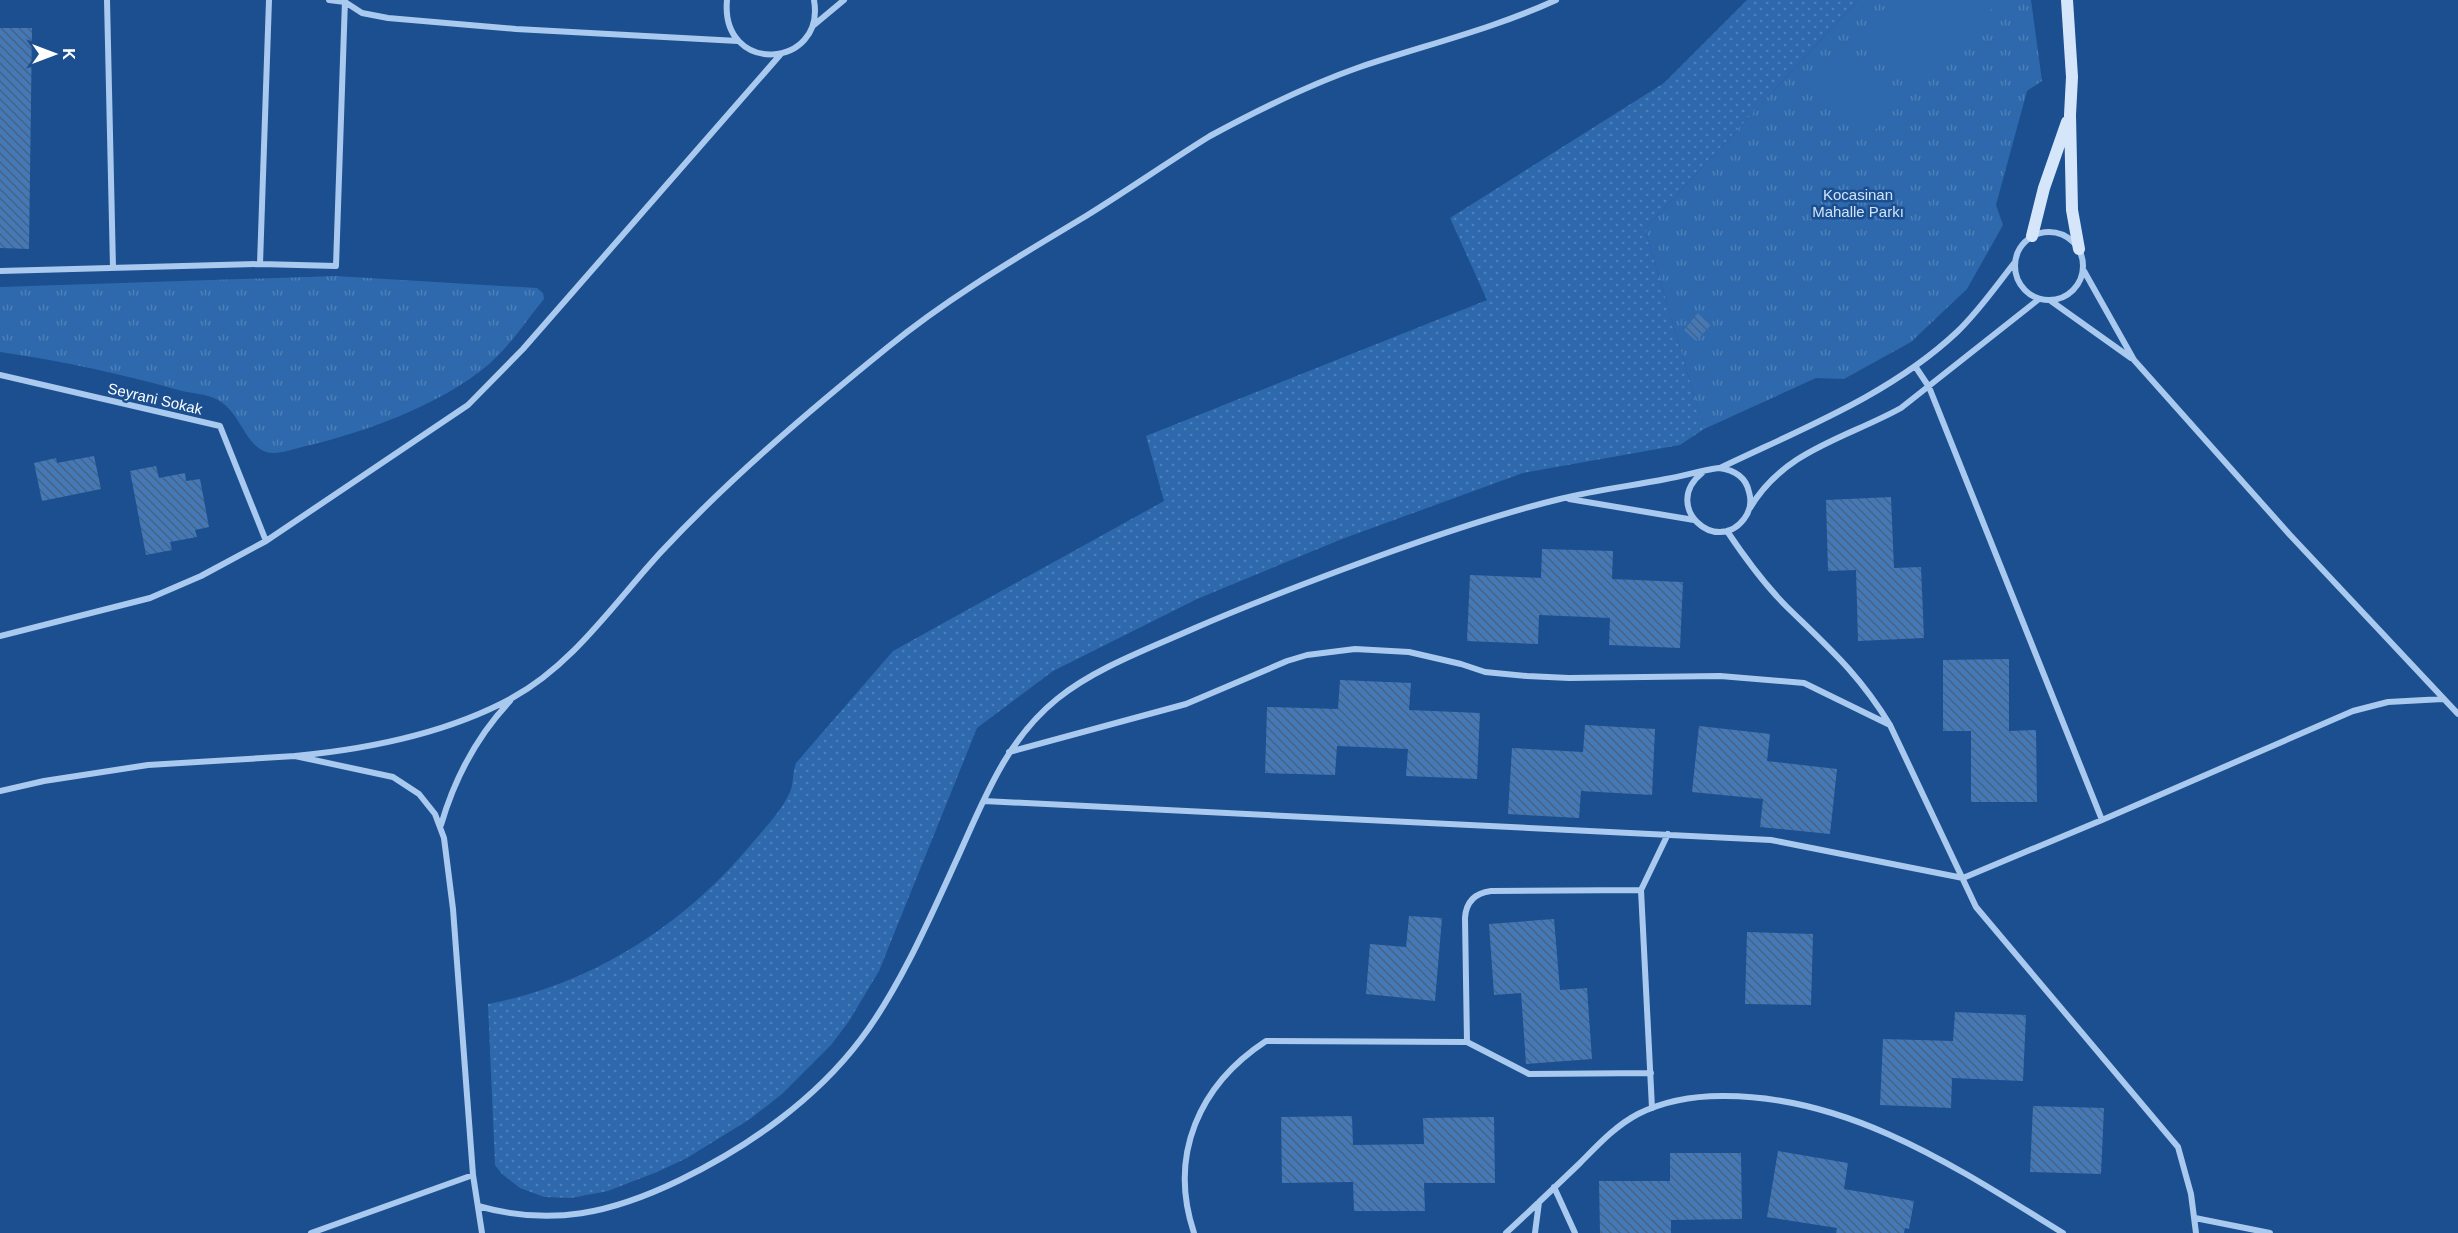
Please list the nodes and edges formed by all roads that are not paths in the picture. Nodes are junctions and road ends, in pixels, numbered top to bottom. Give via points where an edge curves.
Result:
1 (107, 0) edge
2 (269, 0) edge
3 (328, 0) edge
4 (727, 0) edge
5 (814, 0) edge
6 (844, 0) edge
7 (1556, 0) edge
8 (2067, 0) edge
9 (346, 1) edge
10 (813, 25) junction
11 (738, 41) junction
12 (780, 55) junction
13 (2070, 115) junction
14 (2032, 236) junction
15 (2079, 249) junction
16 (2015, 262) junction
17 (260, 264) junction
18 (113, 268) junction
19 (0, 271) edge
20 (2084, 271) junction
21 (2038, 299) junction
22 (2051, 301) junction
23 (2134, 360) junction
24 (1915, 366) junction
25 (0, 375) edge
26 (11, 378) junction
27 (0, 383) edge
28 (1929, 387) junction
29 (1719, 468) junction
30 (1702, 472) junction
31 (1562, 498) junction
32 (1747, 514) junction
33 (1694, 520) junction
34 (1727, 531) junction
35 (266, 541) junction
36 (0, 636) edge
37 (513, 698) junction
38 (2443, 699) junction
39 (2458, 714) edge
40 (1890, 725) junction
41 (1008, 753) junction
42 (295, 756) junction
43 (0, 791) edge
44 (984, 801) junction
45 (2102, 820) junction
46 (441, 825) junction
47 (1668, 834) junction
48 (1963, 878) junction
49 (1641, 890) junction
50 (1467, 1042) junction
51 (1651, 1072) junction
52 (1652, 1108) junction
53 (473, 1175) junction
54 (1554, 1187) junction
55 (1539, 1202) junction
56 (478, 1206) junction
57 (2195, 1218) junction
58 (311, 1233) edge
59 (482, 1233) edge
60 (1194, 1233) edge
61 (1506, 1233) edge
62 (1536, 1233) edge
63 (1575, 1233) edge
64 (2063, 1233) edge
65 (2196, 1233) edge
66 (2270, 1233) edge

1 - 18 street
2 - 17 street
3 - 9 street
4 - 11 street via 729,29
5 - 10 street
6 - 10 street
7 - 37 street via 1358,68 1247,116 975,284 889,345 764,452 662,551 576,647
8 - 13 street via 2073,77
9 - 11 street via 363,13 388,18
9 - 17 street via 336,266
10 - 12 street via 806,39
11 - 12 street via 757,53
12 - 35 street via 523,349 468,405
13 - 14 street
13 - 15 street via 2073,210
14 - 15 street via 2053,231 2063,234
14 - 16 street
15 - 20 street
16 - 21 street via 2020,284
16 - 24 street via 1975,314
17 - 18 street
18 - 19 street
20 - 22 street via 2073,292
20 - 23 street
21 - 22 street
21 - 28 street
22 - 23 street
23 - 38 street
24 - 28 street
24 - 29 street via 1855,403
25 - 26 street, Seyrani Sokak
26 - 27 street
26 - 35 street, Seyrani Sokak via 220,426
28 - 32 street via 1876,422 1801,456 1774,476
28 - 45 street
29 - 30 street
29 - 32 street via 1743,479 1750,496
30 - 31 street
30 - 33 street via 1687,495
31 - 33 street
31 - 41 street via 1482,519 1264,599 1160,644 1061,695 1029,725
32 - 34 street
33 - 34 street via 1709,530
34 - 40 street via 1764,582 1848,666
35 - 36 street via 150,598
37 - 42 street via 400,739
37 - 46 street via 472,749
38 - 39 street
38 - 45 street via 2388,702 2353,711
40 - 41 street via 1804,683 1720,676 1527,676 1485,672 1409,652 1348,650 1287,661 1186,704
40 - 48 street
41 - 44 street
42 - 43 street via 148,765
42 - 46 street via 393,777 419,794
44 - 47 street
44 - 56 street via 934,910 880,1013 840,1065 792,1109 690,1176 616,1206 576,1215 539,1217
45 - 48 street
46 - 53 street via 453,909
47 - 48 street via 1771,840
47 - 49 street
48 - 57 street via 1976,907 2178,1147
49 - 50 street via 1491,891 1472,898 1465,910
49 - 51 street
50 - 51 street via 1529,1074
50 - 60 street via 1266,1041 1249,1052 1233,1065 1208,1097 1191,1136 1184,1177
51 - 52 street
52 - 54 street via 1622,1124
52 - 64 street via 1691,1098 1736,1096 1817,1108 1911,1144
53 - 56 street
53 - 58 street
54 - 55 street
54 - 63 street
55 - 61 street
55 - 62 street
56 - 59 street
57 - 65 street
57 - 66 street

